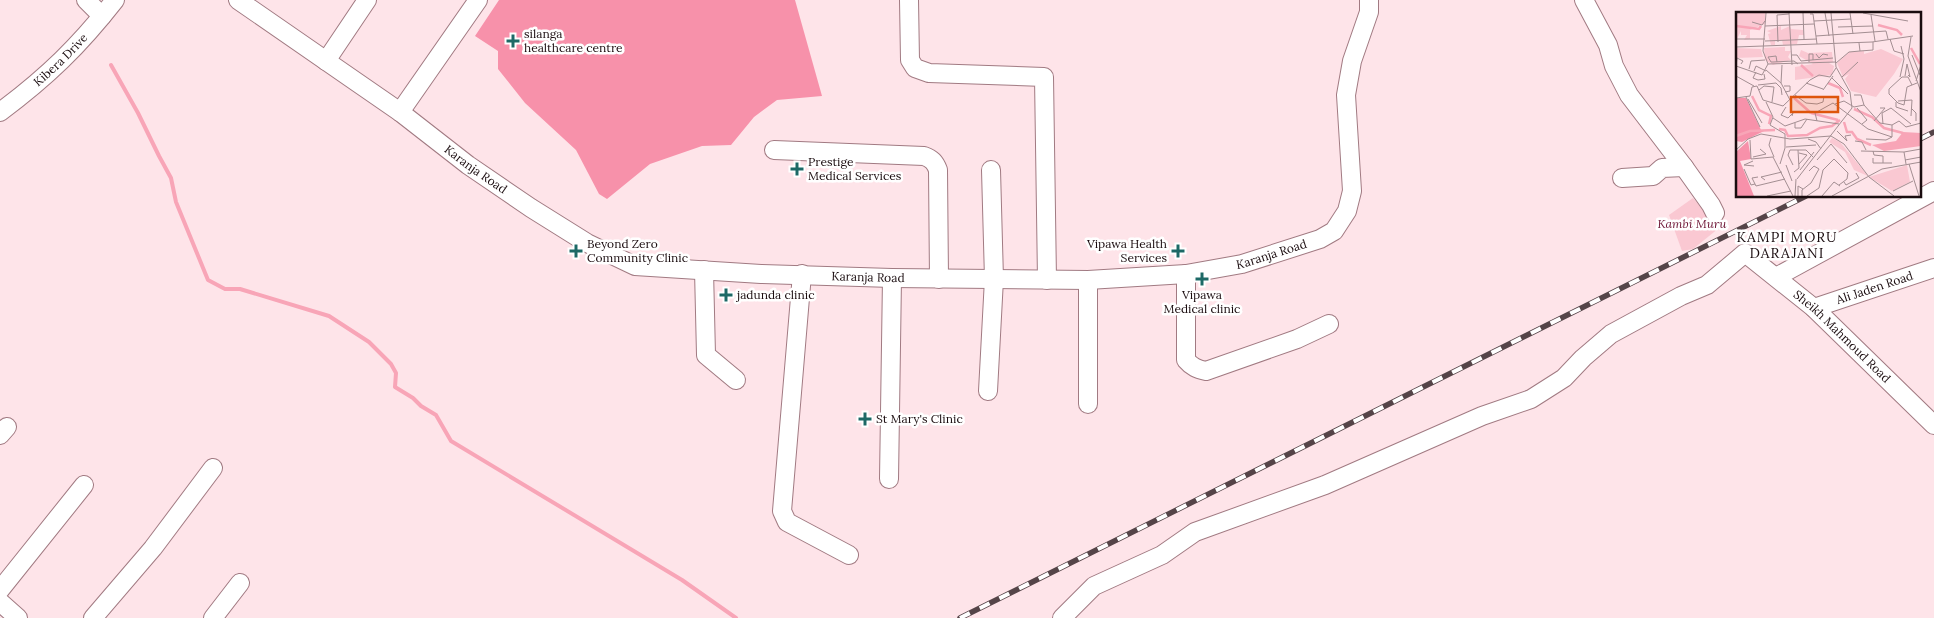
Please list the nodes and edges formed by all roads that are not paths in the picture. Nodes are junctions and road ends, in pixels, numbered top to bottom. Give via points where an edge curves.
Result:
1 (86, 0) edge
2 (115, 0) edge
3 (367, 0) edge
4 (478, 0) edge
5 (909, 0) edge
6 (1369, 0) edge
7 (1584, 0) edge
8 (245, 2) edge
9 (102, 16) junction
10 (326, 61) junction
11 (0, 112) edge
12 (400, 112) junction
13 (774, 150) dead end
14 (1684, 167) junction
15 (991, 170) dead end
16 (1622, 178) dead end
17 (1934, 191) edge
18 (1921, 198) edge
19 (1922, 198) edge
20 (1715, 213) dead end
21 (1934, 268) edge
22 (704, 270) junction
23 (802, 274) junction
24 (1186, 274) junction
25 (1776, 277) junction
26 (892, 278) junction
27 (939, 279) junction
28 (994, 279) junction
29 (1046, 280) junction
30 (1088, 280) junction
31 (1814, 308) junction
32 (1329, 324) dead end
33 (736, 380) dead end
34 (988, 391) dead end
35 (1088, 404) dead end
36 (1934, 425) edge
37 (213, 468) dead end
38 (889, 479) dead end
39 (84, 485) dead end
40 (849, 555) dead end
41 (240, 584) dead end
42 (0, 590) edge
43 (0, 602) edge
44 (18, 618) edge
45 (93, 618) edge
46 (213, 618) edge
47 (1062, 618) edge

1 - 9 street
2 - 9 street, Kibera Drive
3 - 10 street
4 - 12 street
5 - 29 street via 910,60 915,68 929,72 1044,77
6 - 24 street, Karanja Road via 1369,12 1352,62 1346,95 1352,191 1348,211 1341,223 1320,239 1271,256
7 - 14 street via 1629,95
8 - 10 street, Karanja Road
9 - 11 street, Kibera Drive via 53,70
10 - 12 street, Karanja Road
12 - 22 street, Karanja Road via 468,165 587,243 635,266
13 - 27 street via 924,156 935,162 938,170
14 - 16 street via 1662,168 1653,176
14 - 20 street
15 - 28 street
17 - 19 street
18 - 25 street
21 - 31 street, Ali Jaden Road
22 - 23 street, Karanja Road
22 - 33 street via 706,355
23 - 26 street, Karanja Road
23 - 40 street via 782,511 787,522
24 - 30 street, Karanja Road
24 - 32 street via 1186,360 1197,369 1206,371 1297,339
25 - 31 street, Sheikh Mahmoud Road
25 - 47 street, Sheikh Mahmoud Road via 1745,253 1707,285 1611,334 1564,378 1531,399 1482,416 1325,485 1195,532 1162,555 1094,586
26 - 27 street, Karanja Road
26 - 38 street
27 - 28 street, Karanja Road
28 - 29 street, Karanja Road
28 - 34 street
29 - 30 street, Karanja Road
30 - 35 street
31 - 36 street, Sheikh Mahmoud Road
37 - 45 street via 153,548
39 - 42 street
41 - 46 street
43 - 44 street

